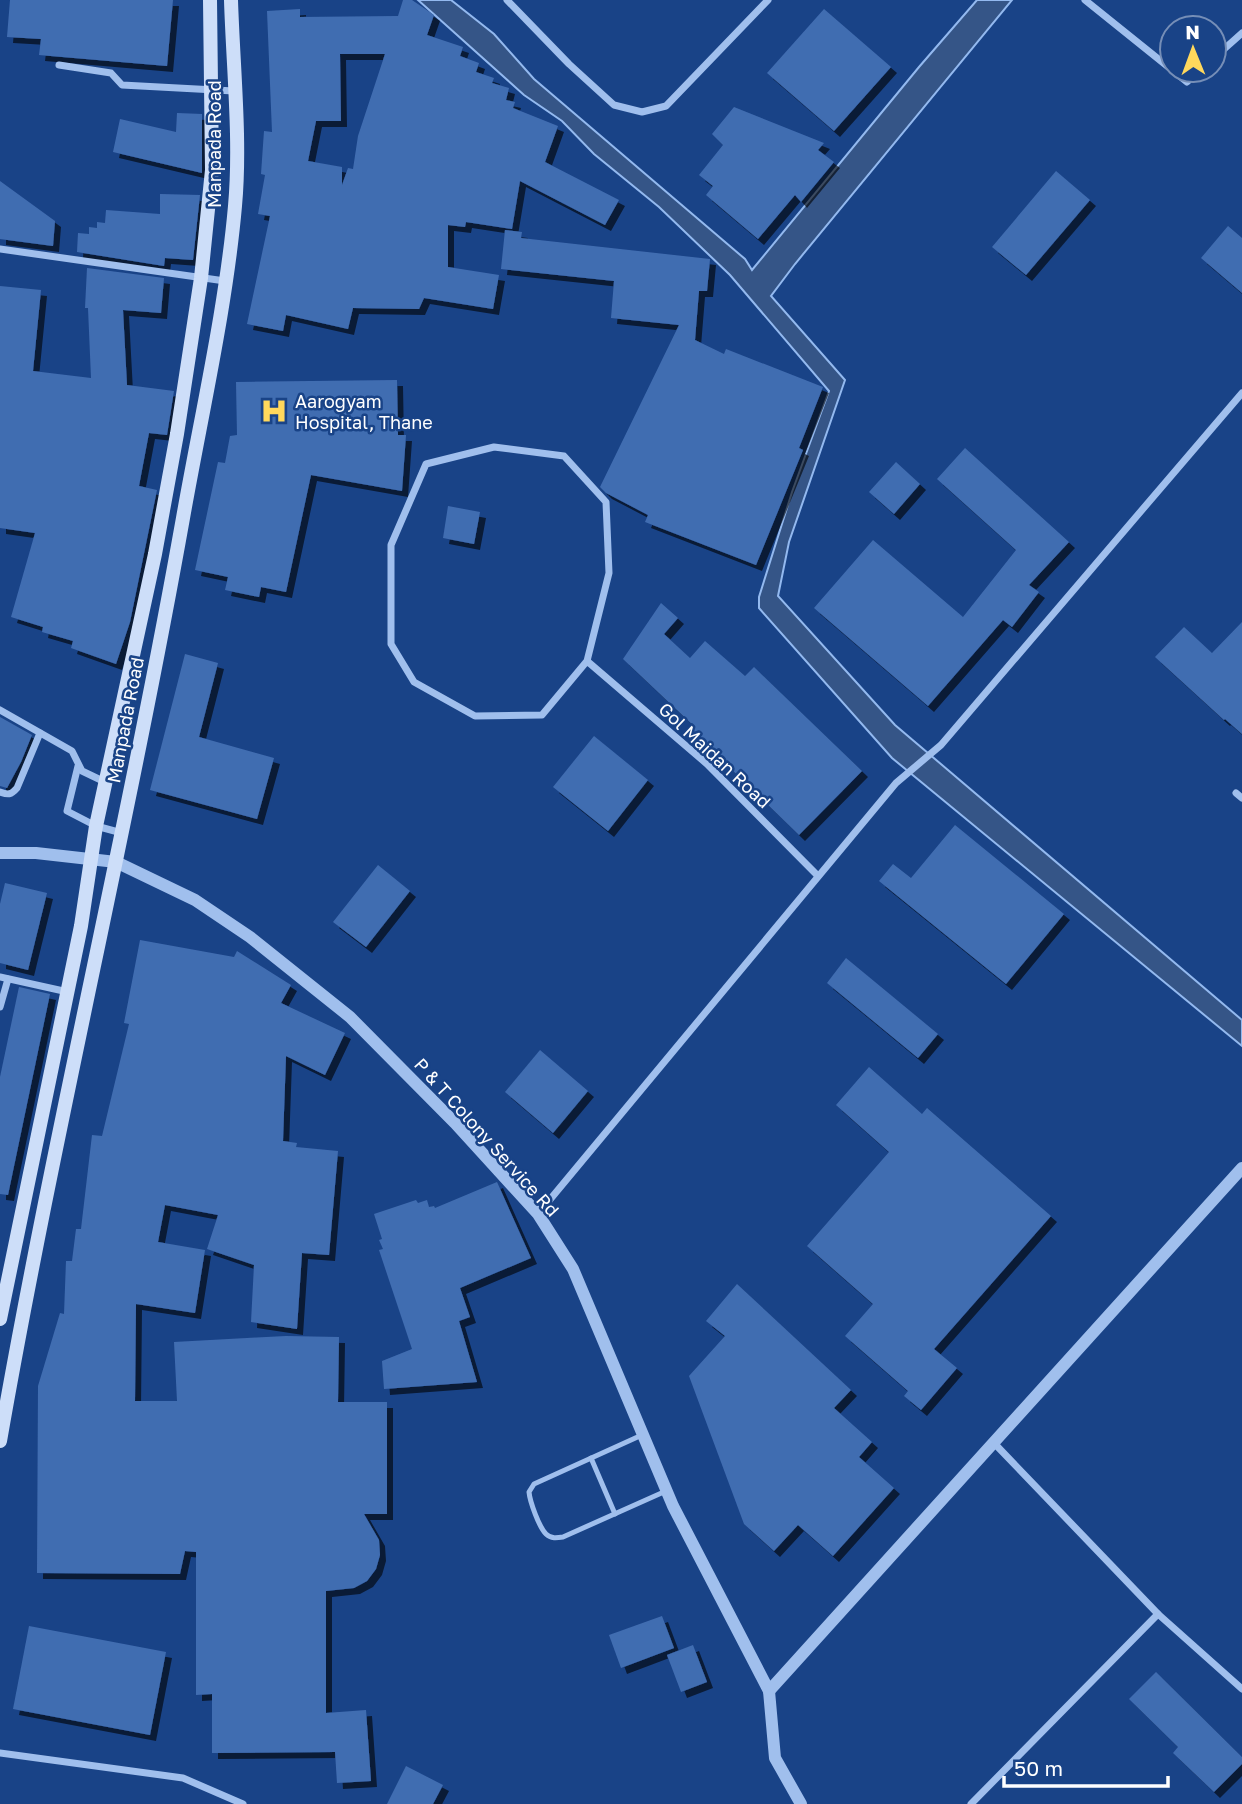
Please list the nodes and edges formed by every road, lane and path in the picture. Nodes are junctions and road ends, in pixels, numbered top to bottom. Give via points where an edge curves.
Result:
1 (210, 0) edge
2 (231, 0) edge
3 (507, 0) edge
4 (768, 0) edge
5 (1085, 0) edge
6 (1242, 33) edge
7 (1228, 46) edge
8 (1158, 59) edge
9 (59, 65) dead end
10 (211, 89) junction
11 (234, 91) junction
12 (0, 249) edge
13 (201, 278) junction
14 (225, 281) junction
15 (1242, 393) edge
16 (177, 433) junction
17 (198, 438) junction
18 (587, 661) junction
19 (128, 676) junction
20 (152, 681) junction
21 (0, 710) edge
22 (40, 733) junction
23 (78, 766) junction
24 (105, 782) junction
25 (0, 792) edge
26 (96, 826) junction
27 (122, 833) junction
28 (0, 853) edge
29 (90, 860) junction
30 (116, 862) junction
31 (818, 876) junction
32 (4, 978) edge
33 (68, 992) junction
34 (0, 1007) edge
35 (58, 1040) junction
36 (76, 1043) junction
37 (1242, 1168) edge
38 (538, 1214) junction
39 (16, 1239) junction
40 (36, 1243) junction
41 (0, 1319) edge
42 (4, 1394) edge
43 (643, 1435) junction
44 (0, 1441) edge
45 (994, 1443) junction
46 (591, 1458) junction
47 (666, 1491) junction
48 (615, 1514) junction
49 (1158, 1614) junction
50 (1242, 1689) edge
51 (769, 1690) junction
52 (0, 1753) edge
53 (243, 1804) edge
54 (801, 1804) edge
55 (971, 1804) edge

1 - 10 main road, Manpada Road
2 - 11 main road, Manpada Road
3 - 4 street via 614,105 642,112 666,106
5 - 8 street
6 - 7 street
9 - 10 street via 111,73 122,85
10 - 11 street
10 - 13 main road, Manpada Road via 212,170
11 - 14 main road, Manpada Road via 235,205
12 - 13 street
13 - 14 street
13 - 16 main road, Manpada Road
14 - 17 main road, Manpada Road
15 - 31 street via 941,745 896,783
16 - 17 main road
16 - 19 main road, Manpada Road
17 - 20 main road, Manpada Road
18 - 18 street via 609,573 606,502 565,456 494,447 426,464 391,545 391,644 414,682 474,716 542,715
18 - 31 street, Gol Maidan Road via 707,764
19 - 20 main road
19 - 24 main road, Manpada Road
20 - 27 main road, Manpada Road
21 - 22 street
22 - 23 street via 72,751
22 - 25 street via 17,788 12,793
23 - 24 street
23 - 26 street via 67,811
24 - 26 main road, Manpada Road
26 - 27 street
26 - 29 main road, Manpada Road
27 - 30 main road, Manpada Road
28 - 29 street, P & T Colony Service Rd
29 - 30 street, P & T Colony Service Rd
29 - 33 main road, Manpada Road
30 - 36 main road, Manpada Road
30 - 38 street, P & T Colony Service Rd via 194,900 250,937 350,1017
31 - 38 street
32 - 33 street
32 - 34 street
33 - 35 main road, Manpada Road
35 - 36 main road
35 - 39 main road, Manpada Road
36 - 40 main road, Manpada Road
37 - 45 street
38 - 43 street, P & T Colony Service Rd via 573,1269
39 - 40 main road
39 - 41 main road, Manpada Road
40 - 42 main road, Manpada Road
42 - 44 main road, Manpada Road
43 - 46 lane
43 - 47 street, P & T Colony Service Rd
45 - 49 street
45 - 51 street
46 - 48 lane
46 - 48 lane via 534,1484 530,1501 547,1535 554,1538
47 - 48 lane
47 - 51 street, P & T Colony Service Rd
49 - 50 street
49 - 55 street
51 - 54 street via 775,1758
52 - 53 street via 183,1778

